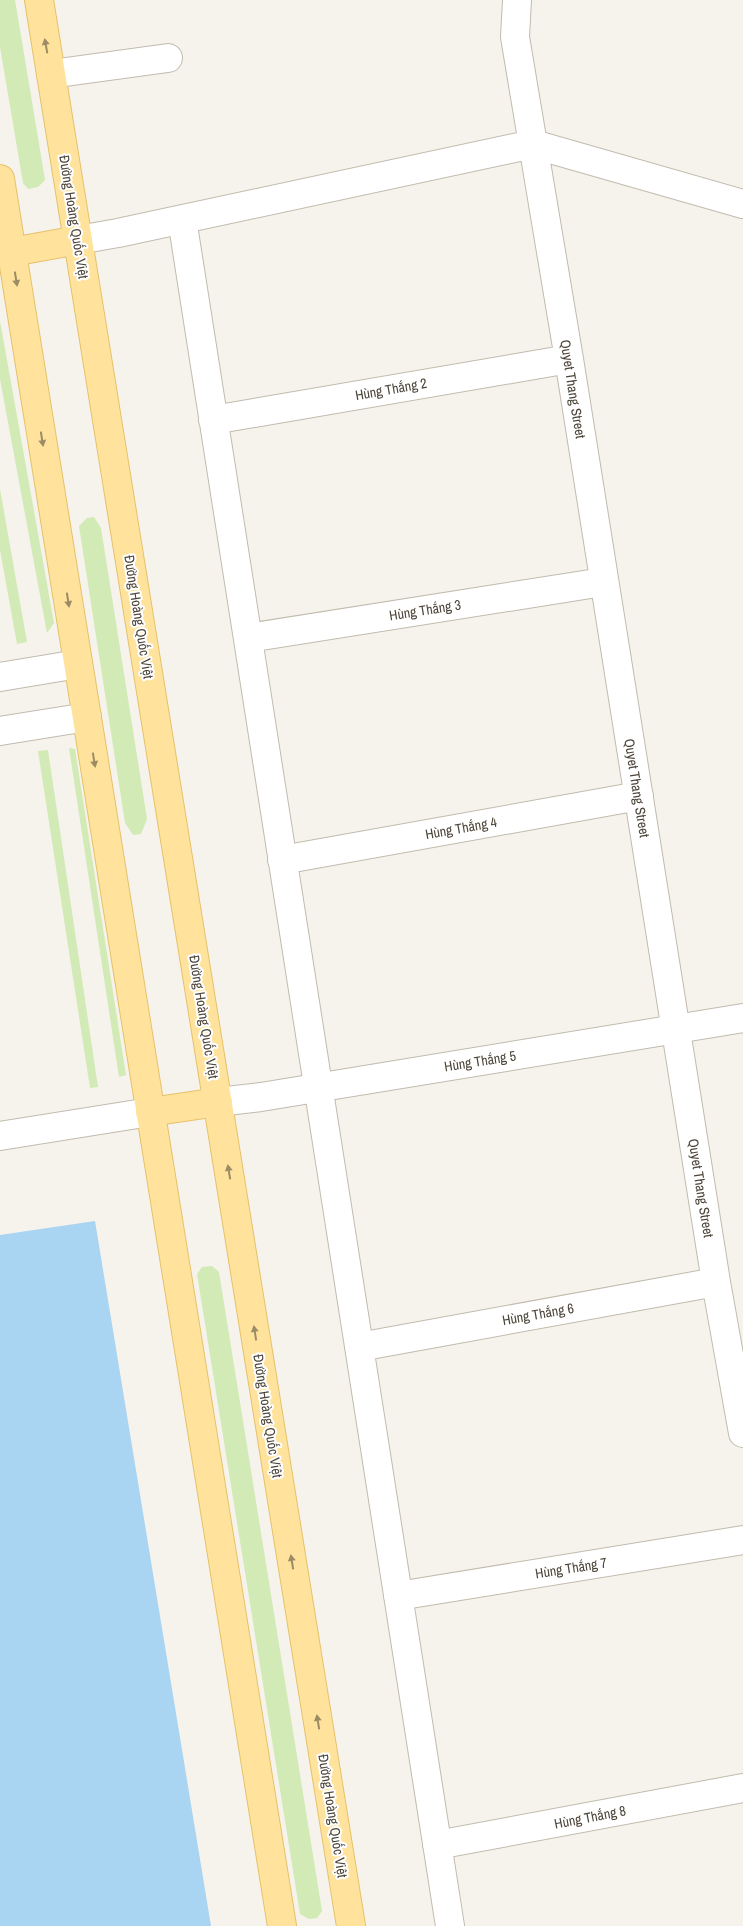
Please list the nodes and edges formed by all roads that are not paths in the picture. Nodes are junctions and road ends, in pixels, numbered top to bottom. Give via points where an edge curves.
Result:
1 (517, 0) edge
2 (40, 9) edge
3 (168, 58) dead end
4 (51, 74) junction
5 (532, 144) junction
6 (0, 179) edge
7 (743, 204) edge
8 (182, 219) junction
9 (78, 240) junction
10 (6, 253) edge
11 (569, 359) junction
12 (213, 420) junction
13 (603, 582) junction
14 (248, 638) junction
15 (78, 664) junction
16 (0, 677) edge
17 (87, 717) junction
18 (0, 731) edge
19 (639, 796) junction
20 (282, 860) junction
21 (743, 1018) edge
22 (676, 1029) junction
23 (318, 1087) junction
24 (218, 1102) junction
25 (150, 1112) junction
26 (0, 1136) edge
27 (716, 1282) junction
28 (359, 1347) junction
29 (743, 1433) edge
30 (743, 1540) edge
31 (398, 1596) junction
32 (743, 1788) edge
33 (437, 1845) junction
34 (282, 1926) edge
35 (351, 1926) edge
36 (450, 1926) edge

1 - 5 street, Quyet Thang Street via 515,37
4 -> 2 main road, Đường Hoàng Quốc Việt
3 - 4 street
4 - 9 main road, Đường Hoàng Quốc Việt
5 - 7 street
5 - 8 street
5 - 11 street, Quyet Thang Street
6 - 10 main road
8 - 9 street
8 - 12 street
9 - 10 main road
9 - 24 main road, Đường Hoàng Quốc Việt
10 -> 15 main road
11 - 12 street, Hùng Thắng 2
11 - 13 street, Quyet Thang Street
12 - 14 street
13 - 14 street, Hùng Thắng 3
13 - 19 street, Quyet Thang Street
14 - 20 street
15 - 16 street
15 - 17 main road
17 - 18 street
17 -> 25 main road
19 - 20 street, Hùng Thắng 4
19 - 22 street, Quyet Thang Street
20 - 23 street
21 - 22 street, Hùng Thắng 5
22 - 23 street, Hùng Thắng 5
22 - 27 street, Quyet Thang Street
23 - 24 street, Hùng Thắng 5
23 - 28 street
24 - 25 main road
35 -> 24 main road, Đường Hoàng Quốc Việt
25 - 26 street
25 - 34 main road
27 - 28 street, Hùng Thắng 6
27 - 29 street, Quyet Thang Street
28 - 31 street
30 - 31 street, Hùng Thắng 7
31 - 33 street
32 - 33 street, Hùng Thắng 8
33 - 36 street

